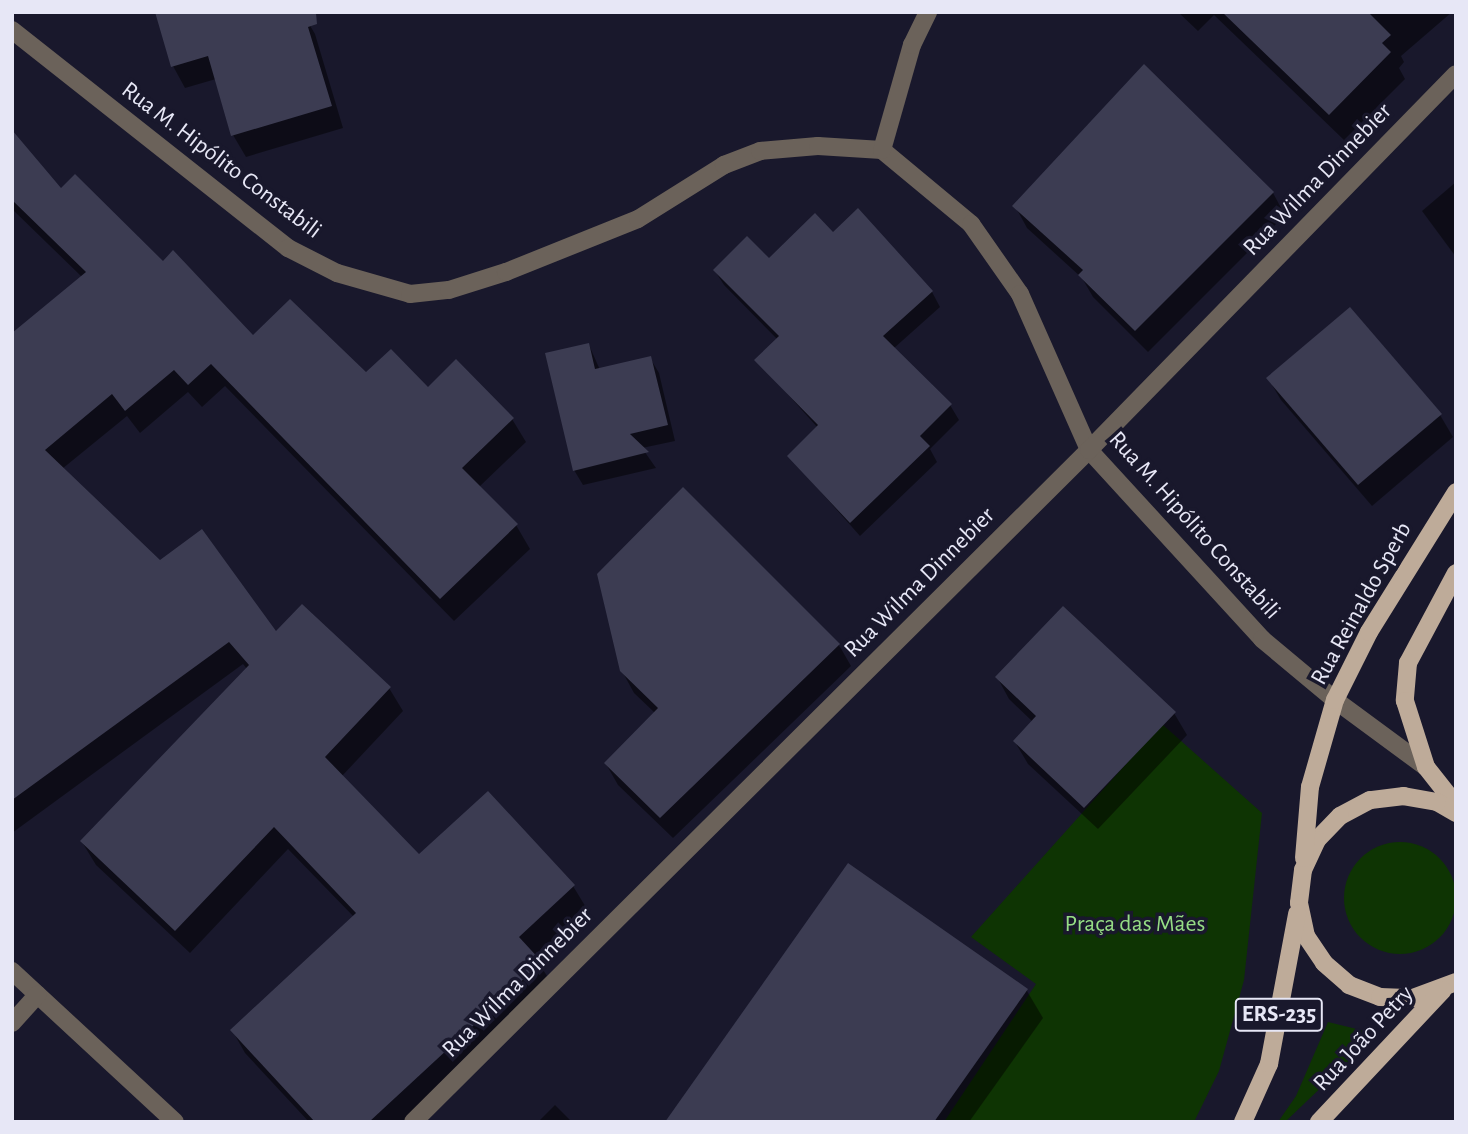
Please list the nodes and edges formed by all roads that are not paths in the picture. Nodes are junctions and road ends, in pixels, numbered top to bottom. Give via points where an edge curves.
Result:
1 (928, 12) edge
2 (12, 30) edge
3 (1456, 74) edge
4 (882, 150) junction
5 (1089, 450) junction
6 (1456, 492) edge
7 (1456, 573) edge
8 (1335, 700) junction
9 (1426, 767) junction
10 (1456, 805) edge
11 (1456, 813) edge
12 (1303, 870) junction
13 (1299, 903) junction
14 (12, 971) edge
15 (1450, 986) edge
16 (37, 995) junction
17 (12, 1023) edge
18 (175, 1122) edge
19 (413, 1122) edge
20 (1243, 1122) edge
21 (1319, 1122) edge

1 - 4 street via 912,46
2 - 4 street, Rua M. Hipólito Constabili via 288,248 337,273 410,294 449,290 506,272 614,229 638,219 724,164 760,151 818,146
3 - 5 street, Rua Wilma Dinnebier
4 - 5 street, Rua M. Hipólito Constabili via 971,224 1020,294
5 - 8 street, Rua M. Hipólito Constabili via 1262,639
5 - 19 street, Rua Wilma Dinnebier
6 - 8 main road, Rua Reinaldo Sperb via 1369,632
7 - 9 main road via 1408,663 1405,701
8 - 9 street, Rua M. Hipólito Constabili
8 - 12 main road, Rua Reinaldo Sperb via 1310,787
9 - 10 main road
11 - 12 main road via 1437,802 1404,796 1370,800 1340,816 1317,840
12 - 13 main road, Rua Reinaldo Sperb
13 - 15 main road via 1306,936 1324,964 1349,985 1380,997 1413,998
13 - 20 main road, ERS-235 via 1269,1064
14 - 16 street
15 - 21 main road, Rua João Petry
16 - 17 street
16 - 18 street

